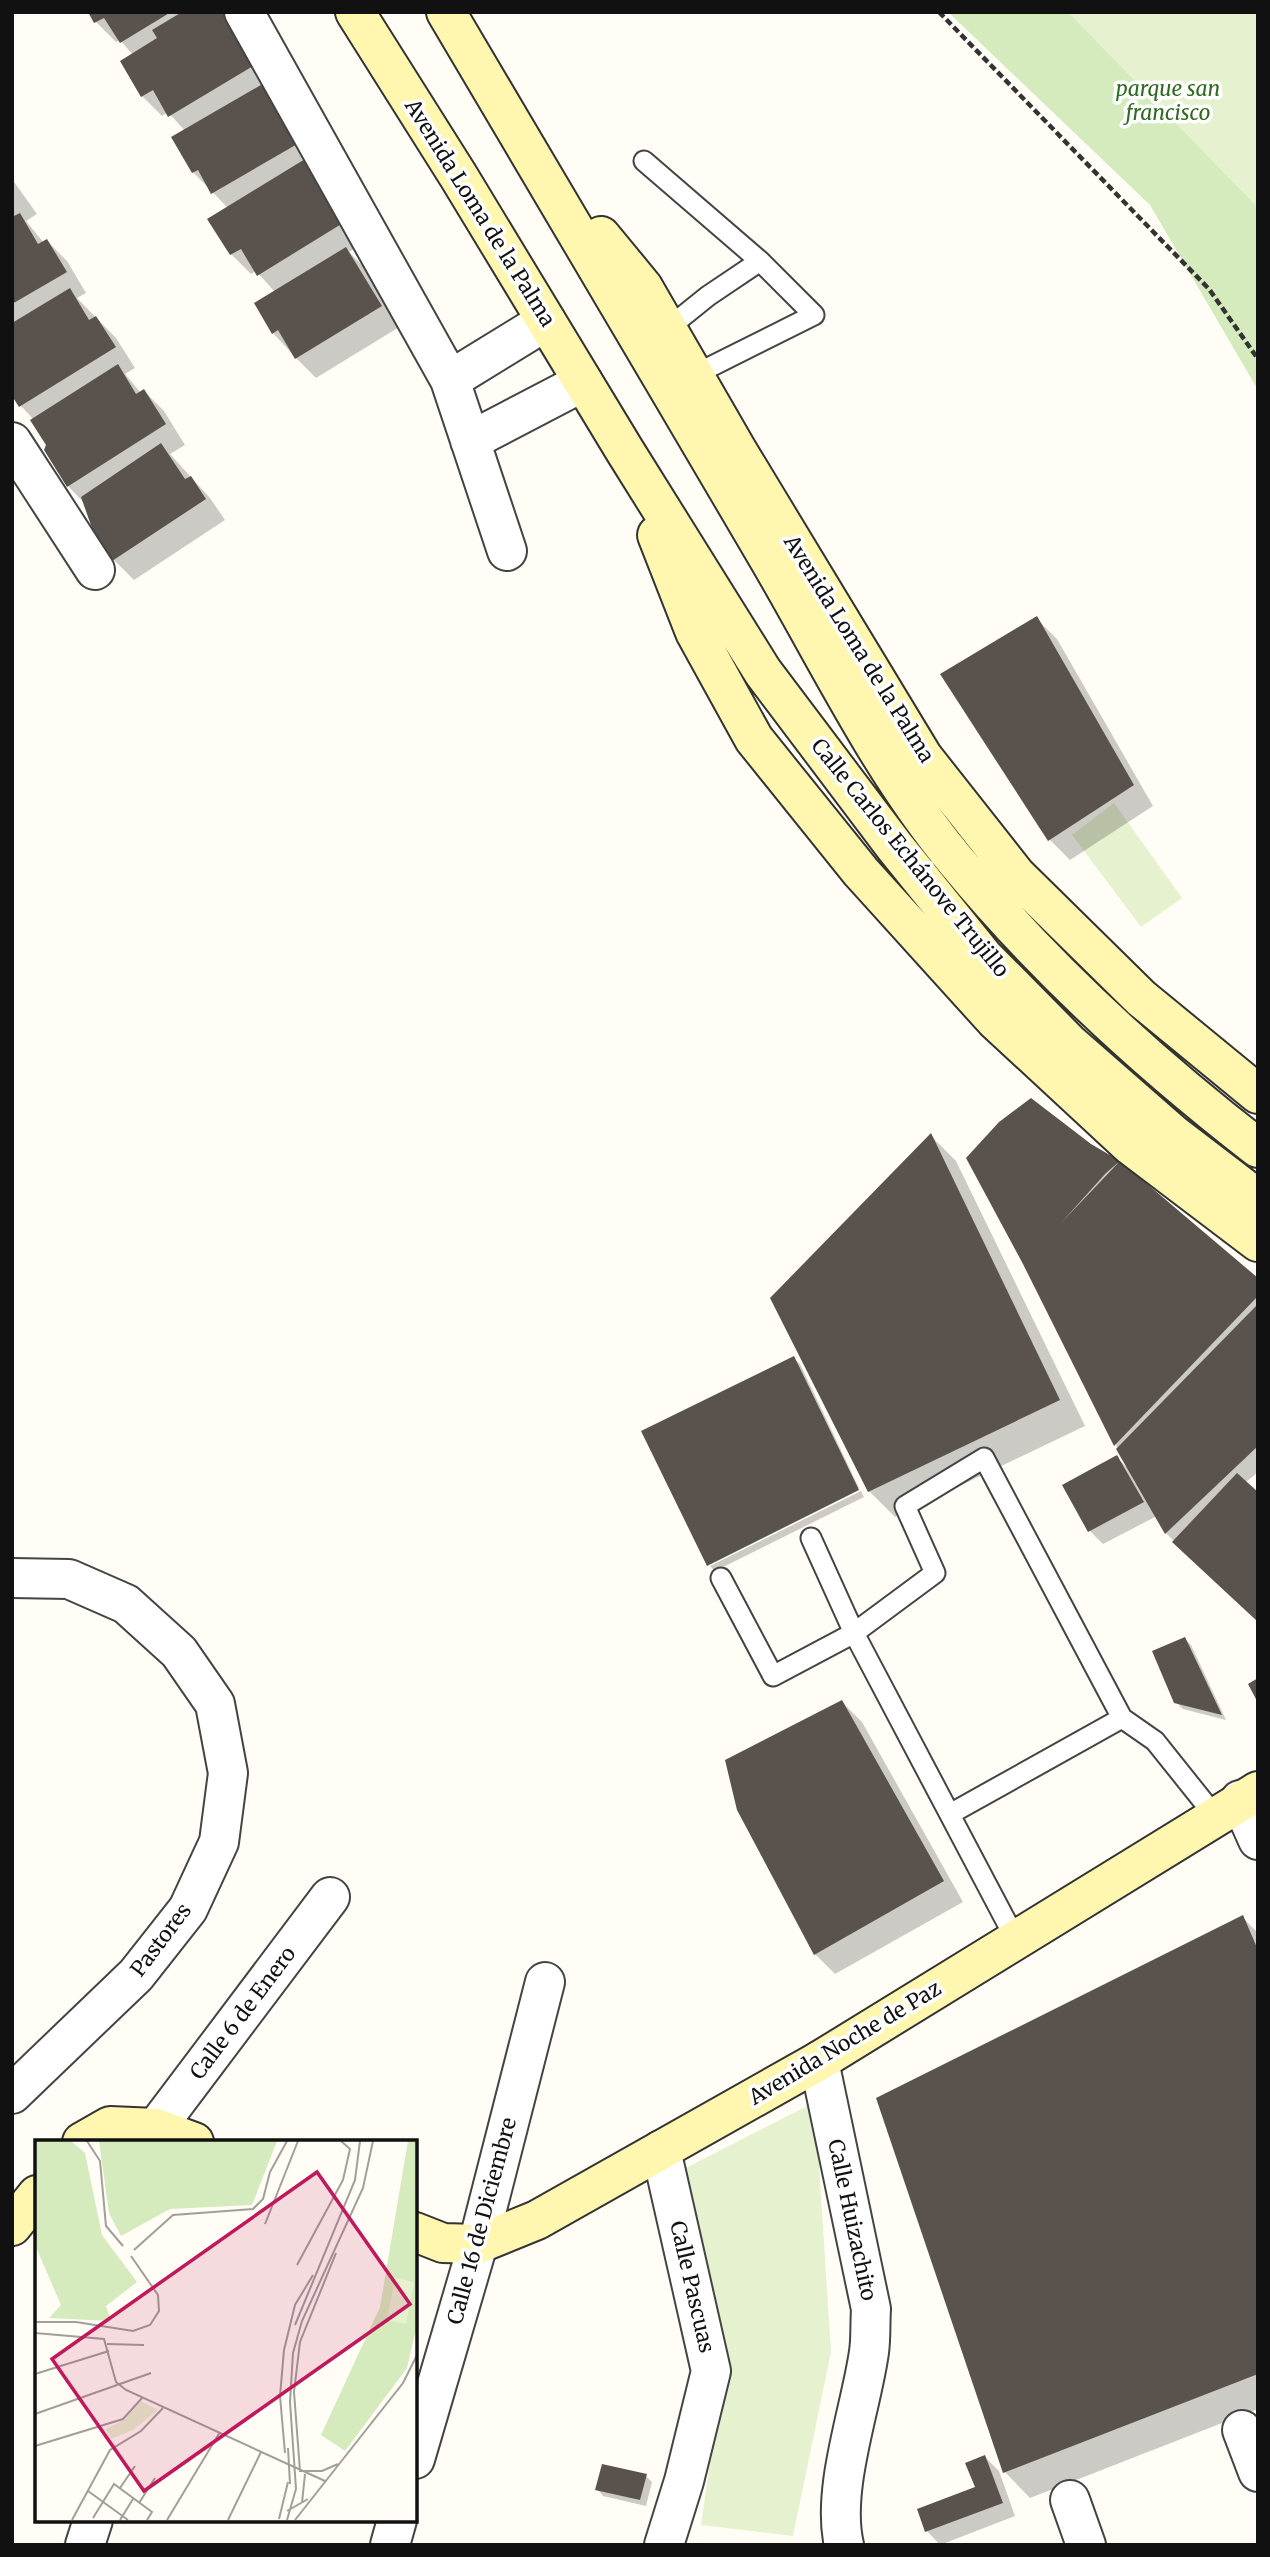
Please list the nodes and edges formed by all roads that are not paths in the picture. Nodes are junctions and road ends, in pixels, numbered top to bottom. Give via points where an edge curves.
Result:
1 (244, 12) edge
2 (355, 12) edge
3 (446, 12) edge
4 (527, 148) junction
5 (644, 161) dead end
6 (760, 261) junction
7 (546, 321) junction
8 (667, 328) junction
9 (694, 374) junction
10 (450, 380) junction
11 (583, 382) junction
12 (470, 441) junction
13 (12, 442) edge
14 (625, 451) junction
15 (507, 551) dead end
16 (95, 570) dead end
17 (806, 623) joint
18 (764, 672) joint
19 (1258, 1094) edge
20 (1258, 1149) edge
21 (1258, 1199) edge
22 (1258, 1242) edge
23 (811, 1538) dead end
24 (12, 1578) edge
25 (721, 1578) dead end
26 (854, 1633) junction
27 (1122, 1718) junction
28 (1238, 1802) edge
29 (950, 1814) junction
30 (1258, 1840) edge
31 (330, 1898) dead end
32 (1016, 1940) junction
33 (544, 1982) dead end
34 (819, 2062) junction
35 (12, 2094) edge
36 (156, 2128) junction
37 (86, 2140) edge
38 (189, 2140) edge
39 (661, 2150) junction
40 (35, 2197) edge
41 (12, 2226) edge
42 (416, 2232) edge
43 (478, 2244) junction
44 (1242, 2430) dead end
45 (416, 2456) edge
46 (1258, 2472) edge
47 (1070, 2500) dead end
48 (92, 2522) edge
49 (396, 2522) edge
50 (85, 2545) edge
51 (390, 2545) edge
52 (664, 2545) edge
53 (844, 2545) edge
54 (1086, 2545) edge

1 - 10 street
2 - 7 street, Avenida Loma de la Palma
3 - 4 street, Avenida Loma de la Palma
4 - 8 street, Avenida Loma de la Palma via 643,287
4 - 17 street, Avenida Loma de la Palma
5 - 6 lane
6 - 8 lane
6 - 9 lane via 814,315
7 - 10 street
7 - 11 street, Avenida Loma de la Palma
8 - 9 street, Avenida Loma de la Palma
9 - 19 street, Avenida Loma de la Palma via 923,757 1016,875 1141,998
10 - 12 street
11 - 12 street
11 - 14 street, Avenida Loma de la Palma
12 - 15 street
13 - 16 street
14 - 18 street, Avenida Loma de la Palma
14 - 22 street, Avenida Loma de la Palma via 695,632 762,750 861,872 995,1020 1130,1145
17 - 20 street, Calle Carlos Echánove Trujillo via 890,771 954,860 1055,972 1181,1089
18 - 21 street, Calle Carlos Echánove Trujillo via 983,956 1069,1043 1173,1134
23 - 26 lane
24 - 35 street, Pastores via 69,1579 126,1604 144,1620 179,1652 215,1704 228,1773 219,1842 187,1909 136,1975
25 - 26 lane via 773,1676
26 - 27 lane via 934,1573 905,1506 984,1458
26 - 29 lane
27 - 28 lane
27 - 29 lane
28 - 30 street
28 - 32 street, Avenida Noche de Paz
29 - 32 lane
31 - 36 street, Calle 6 de Enero
32 - 34 street, Avenida Noche de Paz
33 - 43 street, Calle 16 de Diciembre
34 - 39 street, Avenida Noche de Paz
34 - 53 street, Calle Huizachito via 871,2309 869,2351 843,2485
36 - 37 street via 110,2126
36 - 38 street
39 - 43 street, Avenida Noche de Paz via 537,2220
39 - 52 street, Calle Pascuas via 711,2371
40 - 41 street
42 - 43 street, Avenida Noche de Paz via 443,2243
43 - 45 street, Calle 16 de Diciembre
44 - 46 street
47 - 54 street
48 - 50 street
49 - 51 street

